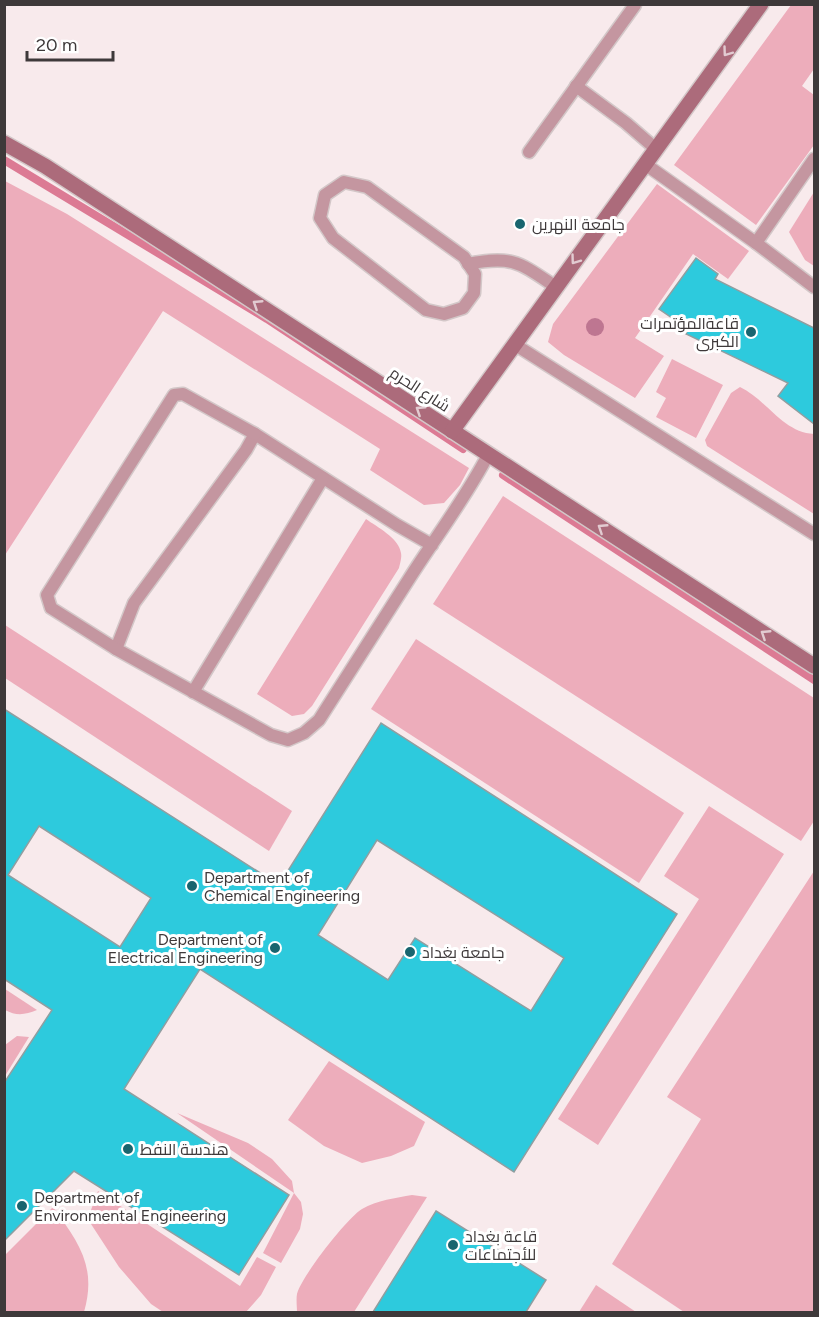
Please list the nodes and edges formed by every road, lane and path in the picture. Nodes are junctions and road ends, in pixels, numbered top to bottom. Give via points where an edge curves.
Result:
1 (761, 4) edge
2 (635, 5) edge
3 (576, 86) junction
4 (4, 143) edge
5 (656, 149) junction
6 (529, 152) dead end
7 (814, 159) edge
8 (645, 164) junction
9 (756, 243) junction
10 (468, 264) junction
11 (556, 287) junction
12 (814, 287) edge
13 (514, 344) junction
14 (452, 431) junction
15 (255, 434) junction
16 (488, 455) junction
17 (323, 478) junction
18 (814, 534) edge
19 (432, 545) junction
20 (116, 649) junction
21 (814, 666) edge
22 (193, 692) junction

1 -> 5 street
2 - 3 lane
3 - 5 lane
3 - 6 lane
14 -> 4 street, شارع الحرم
5 - 8 street
7 - 9 lane
8 - 9 lane
8 -> 11 street
9 - 12 lane
10 - 10 lane via 464,257 367,187 344,182 325,195 320,218 333,238 426,310 444,314 463,308 474,293 475,274
10 - 11 lane via 490,260 515,262
11 - 13 street
13 - 14 street
13 - 18 lane
14 - 16 street, شارع الحرم
15 - 17 lane
15 - 20 lane via 134,603
15 - 20 lane via 183,394 174,395 47,596 57,613
16 - 19 lane
21 -> 16 street, شارع الحرم
17 - 19 lane
17 - 22 lane
19 - 22 lane via 319,720 304,733 288,740 271,735
20 - 22 lane

